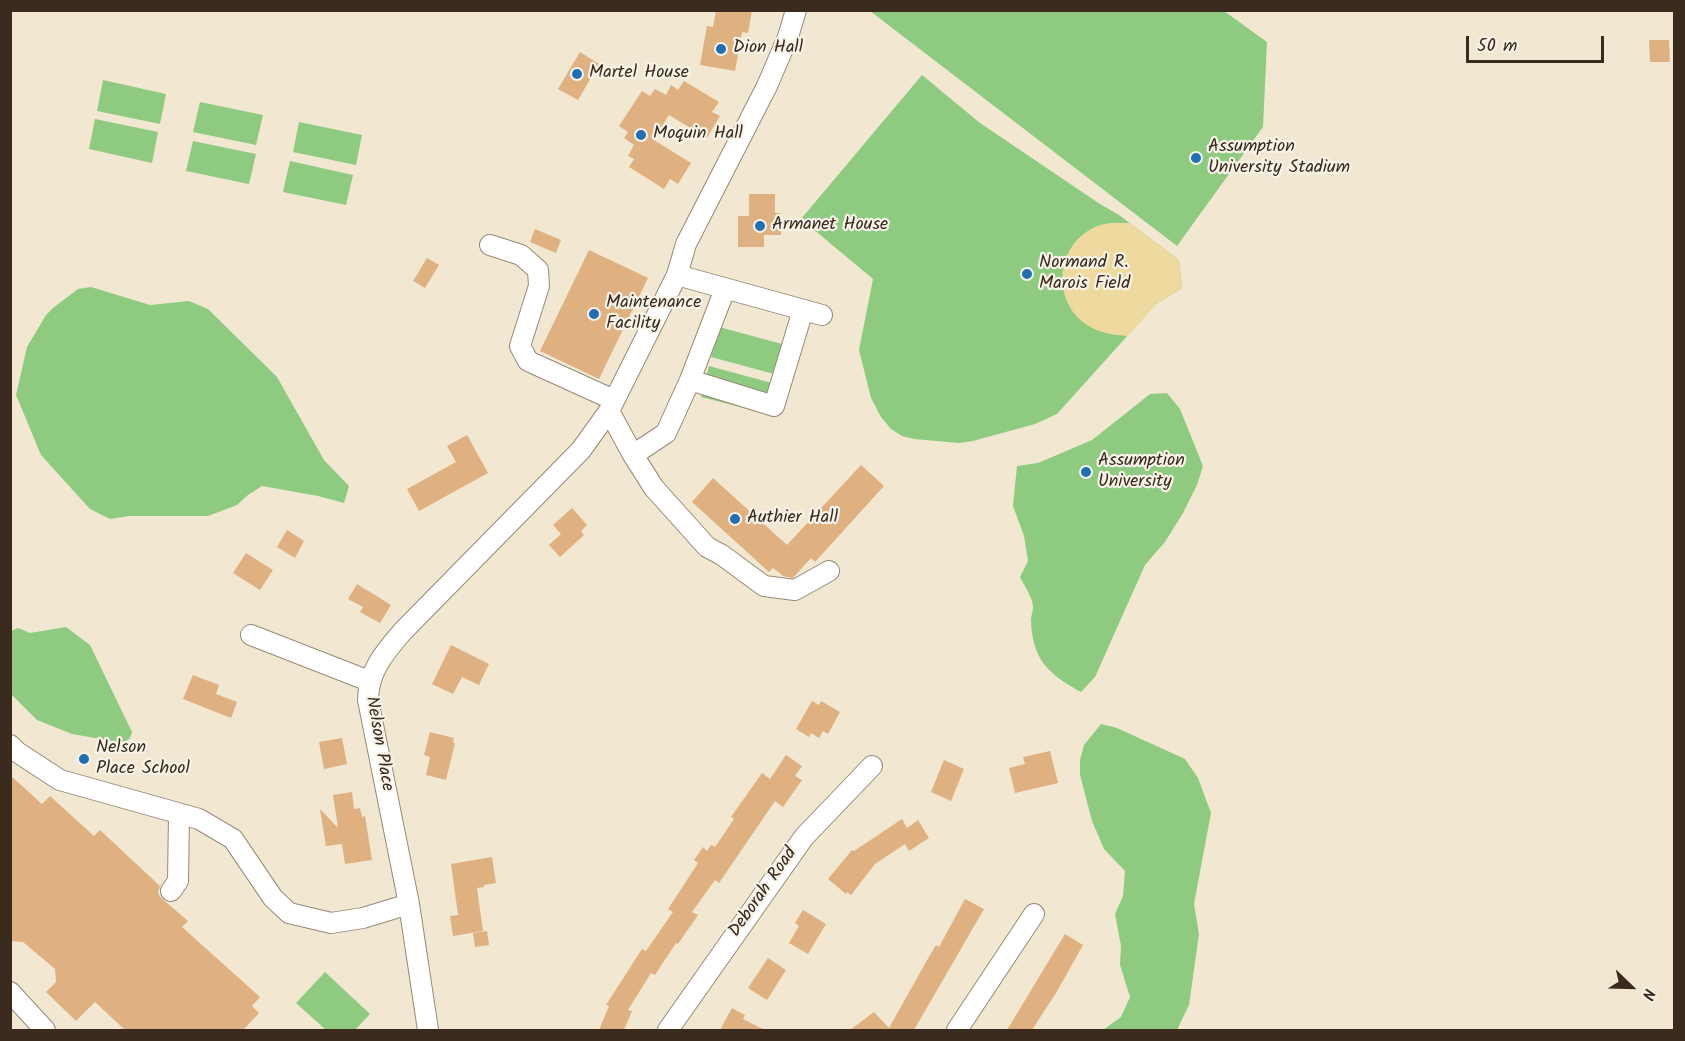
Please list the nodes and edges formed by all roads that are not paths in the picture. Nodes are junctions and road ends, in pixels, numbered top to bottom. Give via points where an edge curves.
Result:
1 (796, 10) edge
2 (490, 245) dead end
3 (677, 275) junction
4 (724, 289) junction
5 (690, 380) junction
6 (612, 405) junction
7 (633, 455) junction
8 (829, 571) dead end
9 (251, 635) dead end
10 (369, 681) junction
11 (10, 745) edge
12 (872, 766) dead end
13 (178, 814) junction
14 (171, 891) dead end
15 (409, 904) junction
16 (1034, 914) dead end
17 (10, 992) edge
18 (45, 1030) edge
19 (428, 1030) edge
20 (668, 1030) edge
21 (957, 1030) edge

1 - 3 street, Nelson Place via 771,78 686,244
2 - 6 street via 520,255 538,270 539,286 520,345 528,361
3 - 4 street
3 - 6 street, Nelson Place
4 - 5 street
4 - 5 street via 813,312 774,406
5 - 7 street via 666,433
6 - 7 street
6 - 10 street, Nelson Place via 570,462 403,631
7 - 8 street via 654,489 707,547 764,586 795,590
9 - 10 street
10 - 15 street, Nelson Place via 368,700
11 - 13 street via 60,780
12 - 20 street, Deborah Road via 804,837
13 - 14 street via 178,881
13 - 15 street via 199,819 233,840 273,898 289,913 331,923
15 - 19 street, Nelson Place
16 - 21 street
17 - 18 street

